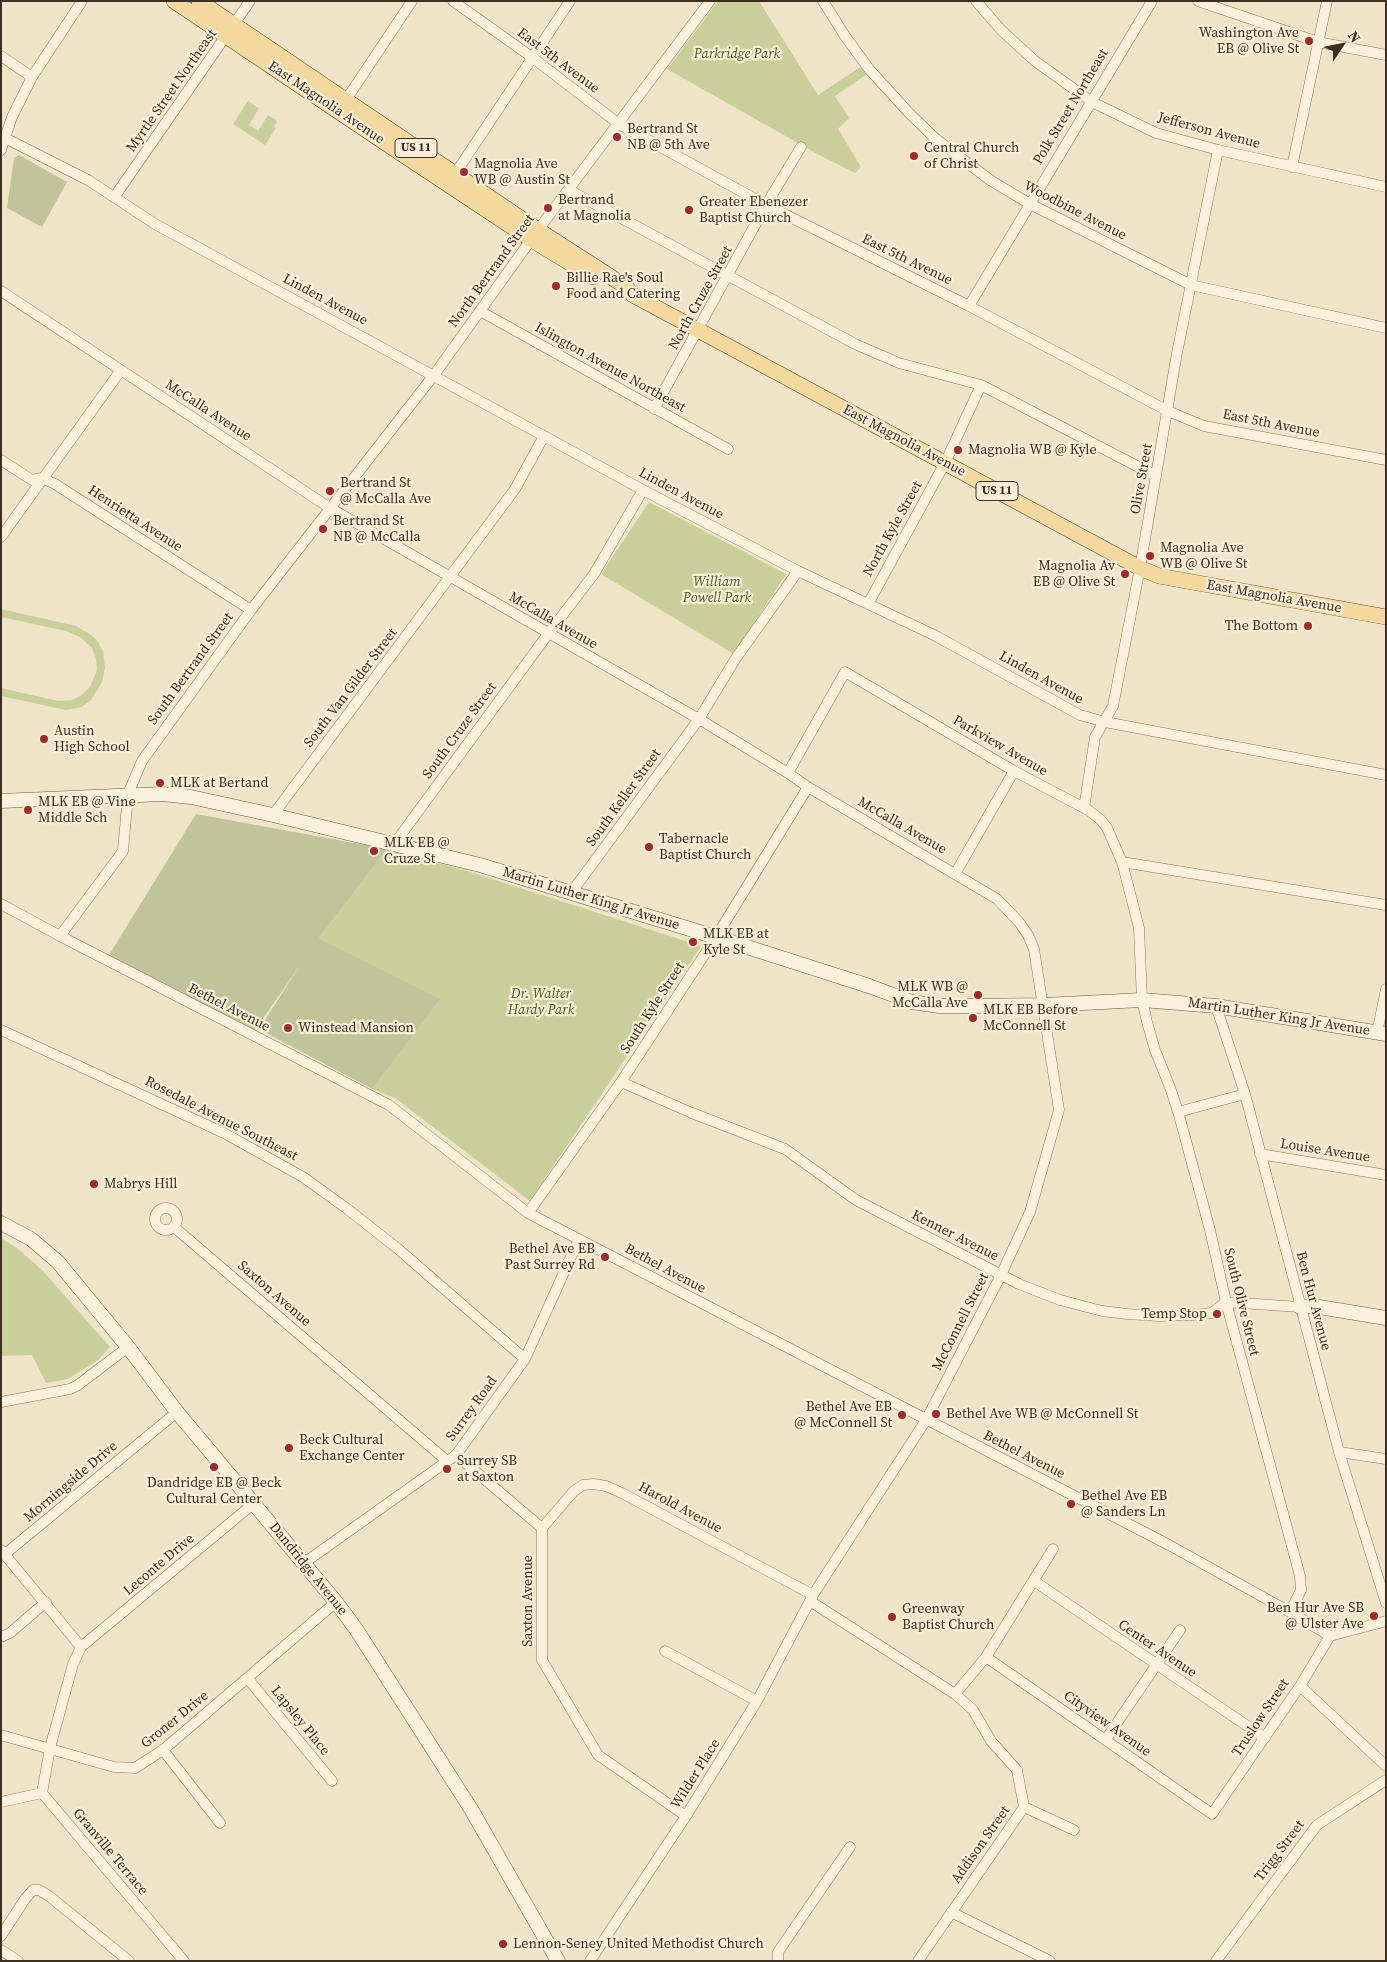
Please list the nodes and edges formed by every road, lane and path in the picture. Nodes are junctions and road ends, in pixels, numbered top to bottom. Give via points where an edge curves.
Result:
1 (82, 1) edge
2 (174, 1) edge
3 (200, 1) edge
4 (250, 1) edge
5 (412, 1) edge
6 (453, 1) edge
7 (570, 1) edge
8 (710, 1) edge
9 (976, 1) edge
10 (1152, 1) edge
11 (1198, 1) edge
12 (1327, 1) edge
13 (827, 3) edge
14 (231, 30) junction
15 (1318, 42) junction
16 (1386, 55) edge
17 (1, 56) edge
18 (533, 58) junction
19 (32, 77) junction
20 (346, 100) junction
21 (1092, 102) junction
22 (619, 124) junction
23 (3, 137) edge
24 (801, 147) dead end
25 (1, 150) edge
26 (1218, 150) junction
27 (1292, 167) junction
28 (455, 174) junction
29 (1386, 186) edge
30 (569, 190) junction
31 (115, 196) junction
32 (1030, 204) junction
33 (766, 205) junction
34 (535, 235) junction
35 (729, 276) junction
36 (1191, 285) junction
37 (1, 291) edge
38 (969, 306) junction
39 (480, 311) junction
40 (1386, 328) edge
41 (699, 330) junction
42 (121, 370) junction
43 (434, 375) junction
44 (981, 386) junction
45 (654, 409) junction
46 (1168, 411) junction
47 (544, 436) junction
48 (728, 449) dead end
49 (1, 460) edge
50 (1386, 460) edge
51 (945, 463) junction
52 (1156, 476) junction
53 (42, 478) junction
54 (644, 490) junction
55 (330, 508) junction
56 (1, 537) edge
57 (1140, 568) junction
58 (798, 571) junction
59 (450, 578) junction
60 (868, 604) junction
61 (251, 610) junction
62 (1386, 617) edge
63 (548, 634) junction
64 (699, 719) junction
65 (1105, 722) junction
66 (1014, 771) junction
67 (788, 773) junction
68 (1386, 775) edge
69 (808, 787) junction
70 (128, 794) junction
71 (1, 801) edge
72 (1084, 808) junction
73 (273, 815) junction
74 (394, 843) junction
75 (1122, 862) junction
76 (955, 874) junction
77 (570, 894) junction
78 (1, 904) edge
79 (1386, 905) edge
80 (60, 936) junction
81 (716, 937) junction
82 (1386, 988) edge
83 (1142, 1000) junction
84 (1044, 1005) junction
85 (1216, 1006) junction
86 (1, 1030) edge
87 (1381, 1033) edge
88 (620, 1082) junction
89 (1244, 1094) junction
90 (1178, 1112) junction
91 (1260, 1154) junction
92 (1386, 1175) edge
93 (528, 1212) junction
94 (1, 1223) edge
95 (174, 1226) dead end
96 (579, 1239) junction
97 (1001, 1275) junction
98 (1226, 1302) junction
99 (1300, 1307) junction
100 (1386, 1318) edge
101 (128, 1346) junction
102 (525, 1359) junction
103 (1, 1402) edge
104 (178, 1412) junction
105 (926, 1420) junction
106 (1339, 1452) junction
107 (451, 1458) junction
108 (1386, 1459) edge
109 (254, 1504) junction
110 (542, 1528) junction
111 (1053, 1549) dead end
112 (3, 1552) edge
113 (304, 1563) junction
114 (1034, 1581) junction
115 (811, 1598) junction
116 (46, 1602) junction
117 (336, 1602) junction
118 (1386, 1603) edge
119 (1290, 1612) junction
120 (1386, 1621) edge
121 (1180, 1630) dead end
122 (1330, 1636) junction
123 (1, 1637) edge
124 (81, 1647) junction
125 (665, 1651) dead end
126 (986, 1658) junction
127 (1156, 1665) junction
128 (248, 1679) junction
129 (1300, 1686) junction
130 (955, 1694) junction
131 (757, 1701) junction
132 (1, 1735) edge
133 (1265, 1738) junction
134 (1106, 1739) junction
135 (50, 1748) junction
136 (163, 1750) junction
137 (1386, 1766) edge
138 (1386, 1780) edge
139 (332, 1781) dead end
140 (42, 1793) junction
141 (1, 1802) edge
142 (1024, 1807) junction
143 (1212, 1814) joint
144 (686, 1816) junction
145 (220, 1823) dead end
146 (1074, 1830) dead end
147 (850, 1848) dead end
148 (951, 1912) junction
149 (1, 1936) edge
150 (1, 1950) edge
151 (18, 1961) edge
152 (129, 1961) edge
153 (184, 1961) edge
154 (558, 1961) edge
155 (590, 1961) edge
156 (778, 1961) edge
157 (918, 1961) edge
158 (1050, 1961) edge
159 (1216, 1961) edge

1 - 19 street
2 - 14 main road, East Magnolia Avenue
3 - 14 main road, East Magnolia Avenue / US 11
4 - 14 street, Myrtle Street Northeast
5 - 20 street
6 - 18 street, East 5th Avenue
7 - 18 street
8 - 22 street, North Bertrand Street
9 - 21 street, Jefferson Avenue via 1001,30 1035,61
10 - 21 street, Polk Street Northeast
11 - 15 street
12 - 15 street
13 - 32 street, Woodbine Avenue via 845,36 869,69 910,114 936,139 990,180
14 - 20 main road, East Magnolia Avenue / US 11
14 - 31 street, Myrtle Street Northeast
14 - 34 main road, East Magnolia Avenue
15 - 16 street
15 - 27 street
17 - 19 street
18 - 22 street, East 5th Avenue
18 - 28 street
19 - 23 street
20 - 28 main road, East Magnolia Avenue / US 11
21 - 26 street, Jefferson Avenue via 1156,133
21 - 32 street, Polk Street Northeast
22 - 30 street, North Bertrand Street
22 - 33 street, East 5th Avenue
23 - 25 street
23 - 31 street, Linden Avenue
24 - 33 street, North Cruze Street
26 - 27 street, Jefferson Avenue
26 - 36 street, Olive Street
27 - 29 street, Jefferson Avenue
28 - 34 main road, East Magnolia Avenue / US 11
30 - 34 street, North Bertrand Street
30 - 35 street
31 - 43 street, Linden Avenue via 155,224
32 - 36 street, Woodbine Avenue
32 - 38 street, Polk Street Northeast
33 - 35 street, North Cruze Street
33 - 38 street, East 5th Avenue
34 - 39 street, North Bertrand Street
34 - 41 main road, East Magnolia Avenue / US 11 via 616,291 633,295
35 - 41 street, North Cruze Street
35 - 44 street via 877,355
36 - 40 street, Woodbine Avenue
36 - 46 street, Olive Street
37 - 42 street, McCalla Avenue
38 - 46 street, East 5th Avenue
39 - 43 street, North Bertrand Street
39 - 45 street, Islington Avenue Northeast
41 - 45 street, North Cruze Street
41 - 51 main road, East Magnolia Avenue / US 11
42 - 53 street
42 - 55 street, McCalla Avenue
43 - 47 street, Linden Avenue
43 - 55 street, North Bertrand Street
44 - 51 street, North Kyle Street
44 - 52 street
45 - 48 street, Islington Avenue Northeast
46 - 50 street, East 5th Avenue via 1204,426
46 - 52 street, Olive Street
47 - 54 street, Linden Avenue
47 - 59 street, South Van Gilder Street via 514,489
49 - 53 street, Henrietta Avenue via 32,480
51 - 57 main road, East Magnolia Avenue / US 11
51 - 60 street, North Kyle Street
52 - 57 street, Olive Street
53 - 56 street
53 - 61 street, Henrietta Avenue
54 - 58 street, Linden Avenue
54 - 63 street via 594,574
55 - 59 street, McCalla Avenue
55 - 61 street, South Bertrand Street
57 - 62 main road, East Magnolia Avenue / US 11 via 1159,576
57 - 65 street, Olive Street via 1113,706
58 - 60 street, Linden Avenue
58 - 64 street, South Keller Street via 736,658
59 - 63 street, McCalla Avenue
59 - 73 street, South Van Gilder Street
60 - 65 street, Linden Avenue via 934,634 1073,712
61 - 70 street, South Bertrand Street via 142,761
63 - 64 street, McCalla Avenue
63 - 74 street, South Cruze Street
64 - 67 street, McCalla Avenue
64 - 77 street, South Keller Street
65 - 68 street, Linden Avenue
65 - 72 street, Olive Street via 1095,736
66 - 67 street, Parkview Avenue via 845,672
66 - 72 street, Parkview Avenue
66 - 76 street
67 - 69 street, McCalla Avenue
69 - 76 street, McCalla Avenue
69 - 81 street, South Kyle Street
70 - 71 main road, Martin Luther King Jr Avenue
70 - 73 main road, Martin Luther King Jr Avenue via 191,797
70 - 80 street, South Bertrand Street via 123,851
72 - 75 street, Parkview Avenue via 1095,814 1107,828
73 - 74 main road, Martin Luther King Jr Avenue
74 - 77 main road, Martin Luther King Jr Avenue via 480,865
75 - 79 street
75 - 83 street, Parkview Avenue via 1139,928
76 - 84 street, McCalla Avenue via 1003,904 1028,935 1037,962
77 - 81 main road, Martin Luther King Jr Avenue
78 - 80 street, Bethel Avenue
80 - 93 street, Bethel Avenue via 389,1104
81 - 84 main road, Martin Luther King Jr Avenue via 912,1002 939,1006
81 - 88 street, South Kyle Street
82 - 87 street
83 - 84 main road, Martin Luther King Jr Avenue
83 - 85 main road, Martin Luther King Jr Avenue
83 - 90 street, South Olive Street via 1155,1050
84 - 97 street, McConnell Street via 1059,1110 1030,1212
85 - 87 main road, Martin Luther King Jr Avenue
85 - 89 street, Ben Hur Avenue
86 - 102 street, Rosedale Avenue Southeast via 224,1133 303,1177 397,1248
88 - 93 street, South Kyle Street
88 - 97 street, Kenner Avenue via 785,1149 856,1200
89 - 90 street
89 - 91 street, Ben Hur Avenue
90 - 98 street, South Olive Street
91 - 92 street, Louise Avenue
91 - 99 street, Ben Hur Avenue
93 - 96 street, Bethel Avenue
94 - 101 main road, Dandridge Avenue via 31,1239 58,1262
95 - 107 street, Saxton Avenue
96 - 102 street, Surrey Road
96 - 105 street, Bethel Avenue
97 - 98 street, Kenner Avenue via 1060,1300 1102,1311 1193,1315 1212,1313
97 - 105 street, McConnell Street
98 - 99 street
98 - 119 street, South Olive Street via 1300,1576 1301,1590
99 - 100 main road via 1313,1306
99 - 106 street, Ben Hur Avenue
101 - 103 street via 70,1389
101 - 104 main road, Dandridge Avenue
102 - 107 street, Surrey Road
104 - 109 main road, Dandridge Avenue
104 - 112 street, Morningside Drive
105 - 115 street, McConnell Street
105 - 119 street, Bethel Avenue via 1169,1545
106 - 108 street
106 - 118 street, Ben Hur Avenue
107 - 110 street, Saxton Avenue
107 - 113 street, Surrey Road
109 - 113 main road, Dandridge Avenue
109 - 124 street, Leconte Drive
110 - 115 street, Harold Avenue via 583,1485 606,1486
110 - 144 street, Saxton Avenue via 542,1660 598,1755
111 - 114 street
112 - 116 street, Morningside Drive
113 - 117 main road, Dandridge Avenue
114 - 126 street
114 - 127 street, Center Avenue
115 - 130 street, Harold Avenue
115 - 131 street, Wilder Place
116 - 123 street
116 - 124 street, Morningside Drive
117 - 128 street, Groner Drive
117 - 154 main road, Dandridge Avenue via 471,1808
119 - 122 street, Bethel Avenue
120 - 122 street
121 - 127 street
122 - 129 street, Truslow Street
124 - 135 street via 73,1664
125 - 131 street
126 - 130 street
126 - 134 street, Cityview Avenue
127 - 133 street, Center Avenue
127 - 134 street
128 - 136 street, Groner Drive
128 - 139 street, Lapsley Place
129 - 133 street, Truslow Street
129 - 137 street
130 - 142 street, Addison Street via 973,1710 991,1741 1017,1770
131 - 144 street, Wilder Place
132 - 135 street, Groner Drive
133 - 143 street, Truslow Street
134 - 143 street, Cityview Avenue
135 - 136 street, Groner Drive via 114,1766 136,1768
135 - 140 street
136 - 145 street
138 - 159 street, Trigg Street via 1317,1825
140 - 141 street
140 - 153 street, Granville Terrace
142 - 146 street
142 - 148 street, Addison Street
144 - 155 street, Wilder Place
147 - 156 street via 778,1952
148 - 157 street, Addison Street
148 - 158 street
149 - 152 street via 32,1890 39,1890
150 - 151 street

